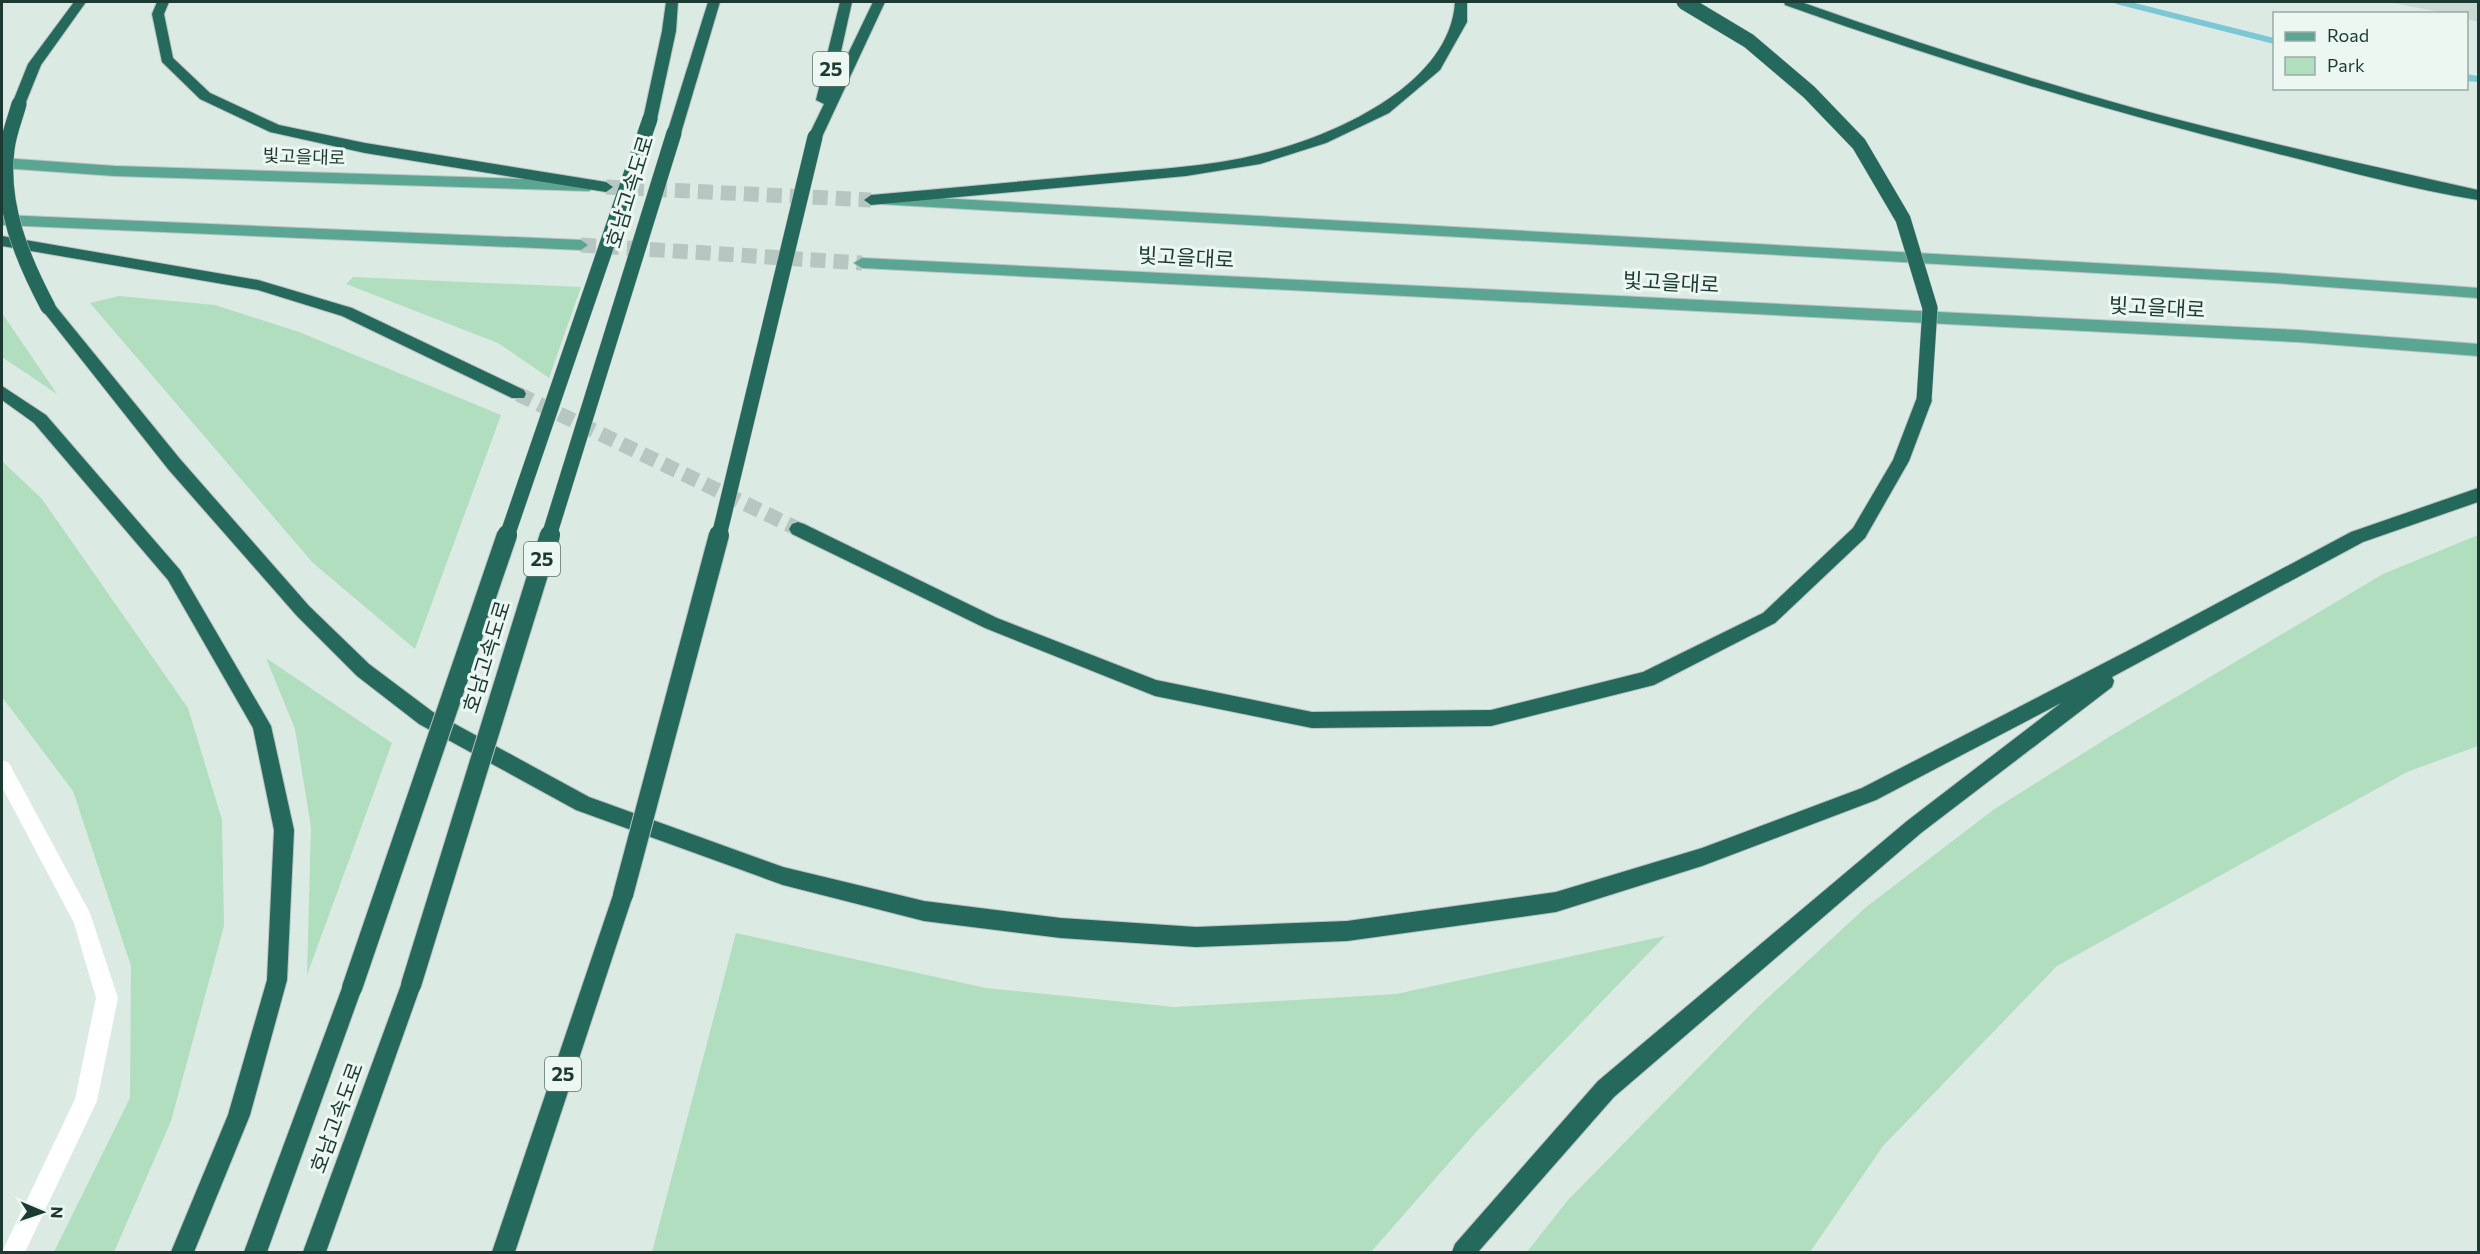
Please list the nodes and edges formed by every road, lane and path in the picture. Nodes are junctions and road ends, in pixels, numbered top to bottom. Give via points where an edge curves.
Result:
1 (80, 2) edge
2 (163, 2) edge
3 (672, 2) edge
4 (714, 2) edge
5 (846, 2) edge
6 (879, 2) edge
7 (1461, 2) edge
8 (1684, 2) edge
9 (1790, 2) edge
10 (815, 137) junction
11 (2, 163) edge
12 (606, 187) joint
13 (2478, 195) edge
14 (871, 200) joint
15 (2, 220) edge
16 (2, 242) edge
17 (582, 245) tunnel mouth
18 (862, 263) tunnel mouth
19 (2478, 293) edge
20 (2478, 350) edge
21 (2, 392) edge
22 (518, 394) tunnel mouth
23 (2478, 495) edge
24 (798, 529) tunnel mouth
25 (2145, 651) junction
26 (2, 769) edge
27 (13, 1252) edge
28 (183, 1252) edge
29 (255, 1252) edge
30 (314, 1252) edge
31 (503, 1252) edge
32 (1463, 1252) edge

1 - 25 highway, bridge via 35,64 7,149 7,201 14,233 48,308 174,464 303,611 363,670 426,718 583,804 783,876 924,911 1061,928 1196,937 1347,931 1556,902 1702,858 1869,794
2 - 12 highway via 158,14 167,58 205,96 276,129 365,148
3 - 29 highway, bridge via 650,119 352,988
4 - 30 highway, 호남고속도로 / 25, bridge via 411,985
5 - 10 highway, 25
6 - 10 highway
7 - 14 highway via 1460,22 1435,67 1384,110 1321,140 1260,159 1186,171
8 - 24 highway, bridge via 1749,40 1809,92 1859,144 1903,219 1930,308 1924,400 1900,461 1859,533 1770,618 1647,679 1491,718 1312,720 1155,688 992,623
9 - 13 highway via 1994,72 2142,115 2330,164
10 - 31 highway, 25, bridge via 771,332 691,649 623,895
11 - 12 main road, 빛고을대로 via 116,171
14 - 19 main road, 빛고을대로 via 2273,278
15 - 17 main road
16 - 22 highway via 258,285 347,312
18 - 20 main road, 빛고을대로 via 2298,336
21 - 28 highway via 40,419 174,575 262,726 282,818 277,980 239,1115
23 - 25 highway via 2357,537
25 - 32 highway via 1914,827 1606,1089
26 - 27 street via 83,920 107,998 86,1101

